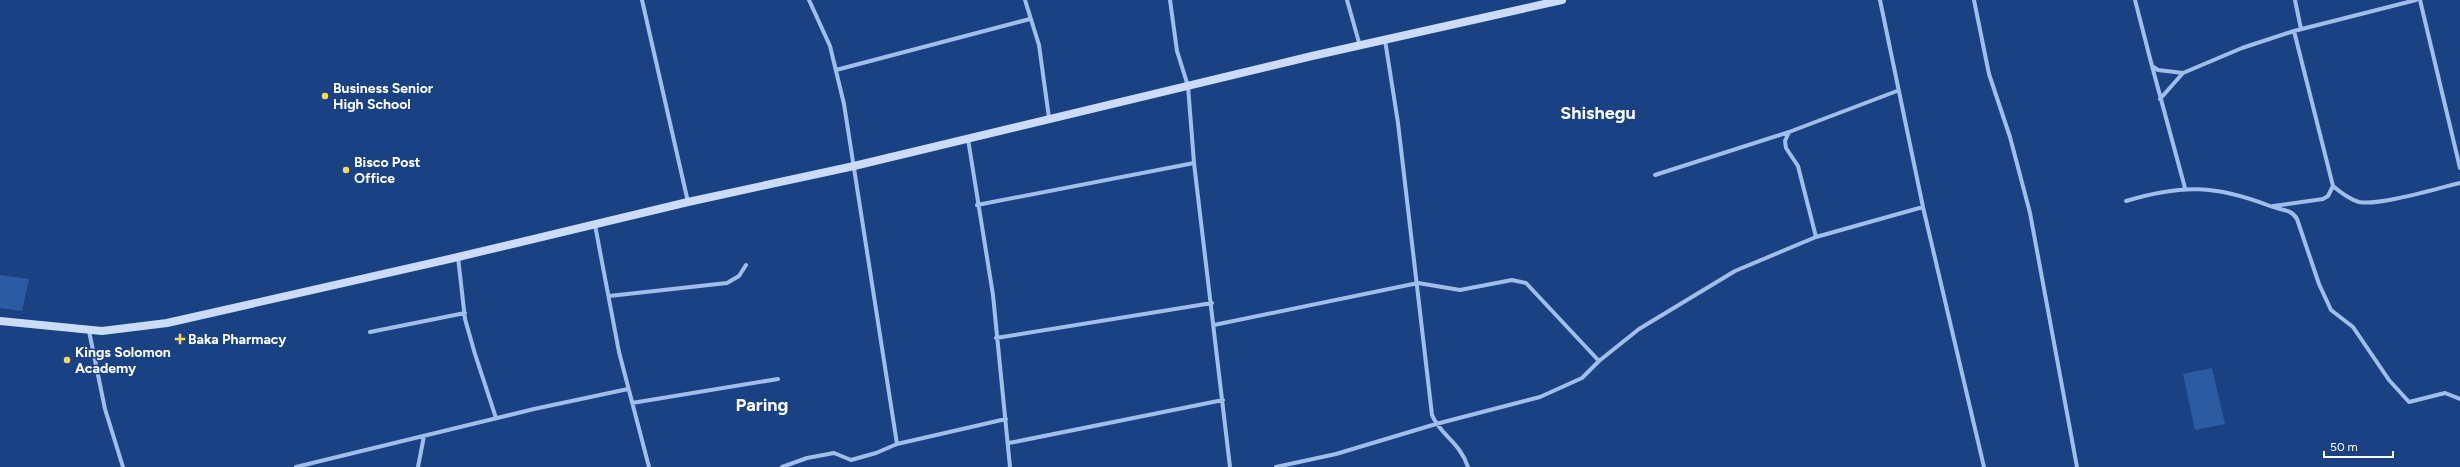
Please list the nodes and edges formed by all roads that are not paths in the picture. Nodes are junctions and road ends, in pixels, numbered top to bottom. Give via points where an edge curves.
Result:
1 (642, 0) edge
2 (809, 0) edge
3 (1025, 0) edge
4 (1170, 0) edge
5 (1347, 0) edge
6 (1562, 0) edge
7 (1880, 0) edge
8 (1974, 0) edge
9 (2135, 0) edge
10 (2295, 0) edge
11 (2416, 0) edge
12 (2420, 0) edge
13 (1030, 19) junction
14 (2301, 29) junction
15 (2294, 31) junction
16 (1385, 40) junction
17 (1360, 46) junction
18 (2152, 66) junction
19 (836, 70) junction
20 (2183, 73) junction
21 (1188, 86) junction
22 (1897, 91) junction
23 (2160, 98) junction
24 (1049, 118) junction
25 (1789, 132) junction
26 (968, 138) junction
27 (1194, 163) junction
28 (854, 166) junction
29 (2460, 168) edge
30 (1655, 175) dead end
31 (2460, 183) edge
32 (2333, 186) junction
33 (2185, 188) junction
34 (2126, 201) dead end
35 (688, 202) junction
36 (977, 205) junction
37 (1923, 207) junction
38 (2271, 207) junction
39 (595, 225) junction
40 (1816, 238) junction
41 (458, 258) junction
42 (746, 265) dead end
43 (1418, 283) junction
44 (609, 296) junction
45 (1212, 303) junction
46 (464, 313) junction
47 (0, 321) edge
48 (1214, 325) junction
49 (89, 331) junction
50 (370, 332) dead end
51 (996, 338) junction
52 (1599, 361) junction
53 (778, 379) dead end
54 (628, 389) junction
55 (2460, 399) edge
56 (1223, 400) junction
57 (632, 403) junction
58 (496, 418) junction
59 (1006, 419) junction
60 (1436, 424) junction
61 (424, 436) junction
62 (1009, 443) junction
63 (897, 444) junction
64 (123, 467) edge
65 (296, 467) edge
66 (418, 467) edge
67 (649, 467) edge
68 (782, 467) edge
69 (1010, 467) edge
70 (1230, 467) edge
71 (1276, 467) edge
72 (1468, 467) edge
73 (1984, 467) edge
74 (2077, 467) edge

1 - 35 street
2 - 19 street via 830,46
3 - 13 street
4 - 21 street via 1177,51
5 - 17 street
6 - 16 main road
7 - 22 street
8 - 74 street via 1989,74 2010,137 2030,213
9 - 18 street
10 - 14 street
11 - 14 street
12 - 29 street
13 - 19 street
13 - 24 street via 1040,45
14 - 15 street
15 - 20 street via 2242,48
15 - 32 street
16 - 17 main road
16 - 43 street
17 - 21 main road
18 - 20 street via 2158,70
18 - 23 street
19 - 28 street
20 - 23 street
21 - 24 main road
21 - 27 street
22 - 25 street
22 - 37 street
23 - 33 street
24 - 26 main road
25 - 30 street
25 - 40 street via 1785,141 1786,148 1798,166
26 - 28 main road
26 - 36 street
27 - 36 street
27 - 45 street
28 - 35 main road
28 - 63 street
31 - 32 street via 2380,201 2361,202 2349,198
32 - 38 street via 2328,196 2323,198
33 - 34 street via 2152,193
33 - 38 street via 2250,198
35 - 39 main road
36 - 51 street via 993,295
37 - 40 street
37 - 73 street
38 - 55 street via 2294,215 2318,284 2331,310 2353,327 2389,380 2409,402 2444,393
39 - 41 main road
39 - 44 street
40 - 52 street via 1735,271 1639,330
41 - 46 street
41 - 49 main road via 166,323 123,330
42 - 44 street via 739,276 727,283
43 - 48 street
43 - 52 street via 1460,290 1512,280 1526,282
43 - 60 street via 1425,364 1432,415
44 - 54 street
45 - 48 street
45 - 51 street
46 - 50 street
46 - 58 street
47 - 49 main road
48 - 56 street
49 - 64 street via 105,409
51 - 59 street
52 - 60 street via 1582,378 1540,397
53 - 57 street
54 - 57 street
54 - 58 street
56 - 62 street
56 - 70 street
57 - 67 street
58 - 61 street
59 - 62 street
59 - 63 street
60 - 71 street via 1336,454
60 - 72 street via 1457,444
61 - 65 street
61 - 66 street
62 - 69 street
63 - 68 street via 851,460 834,453 807,458

